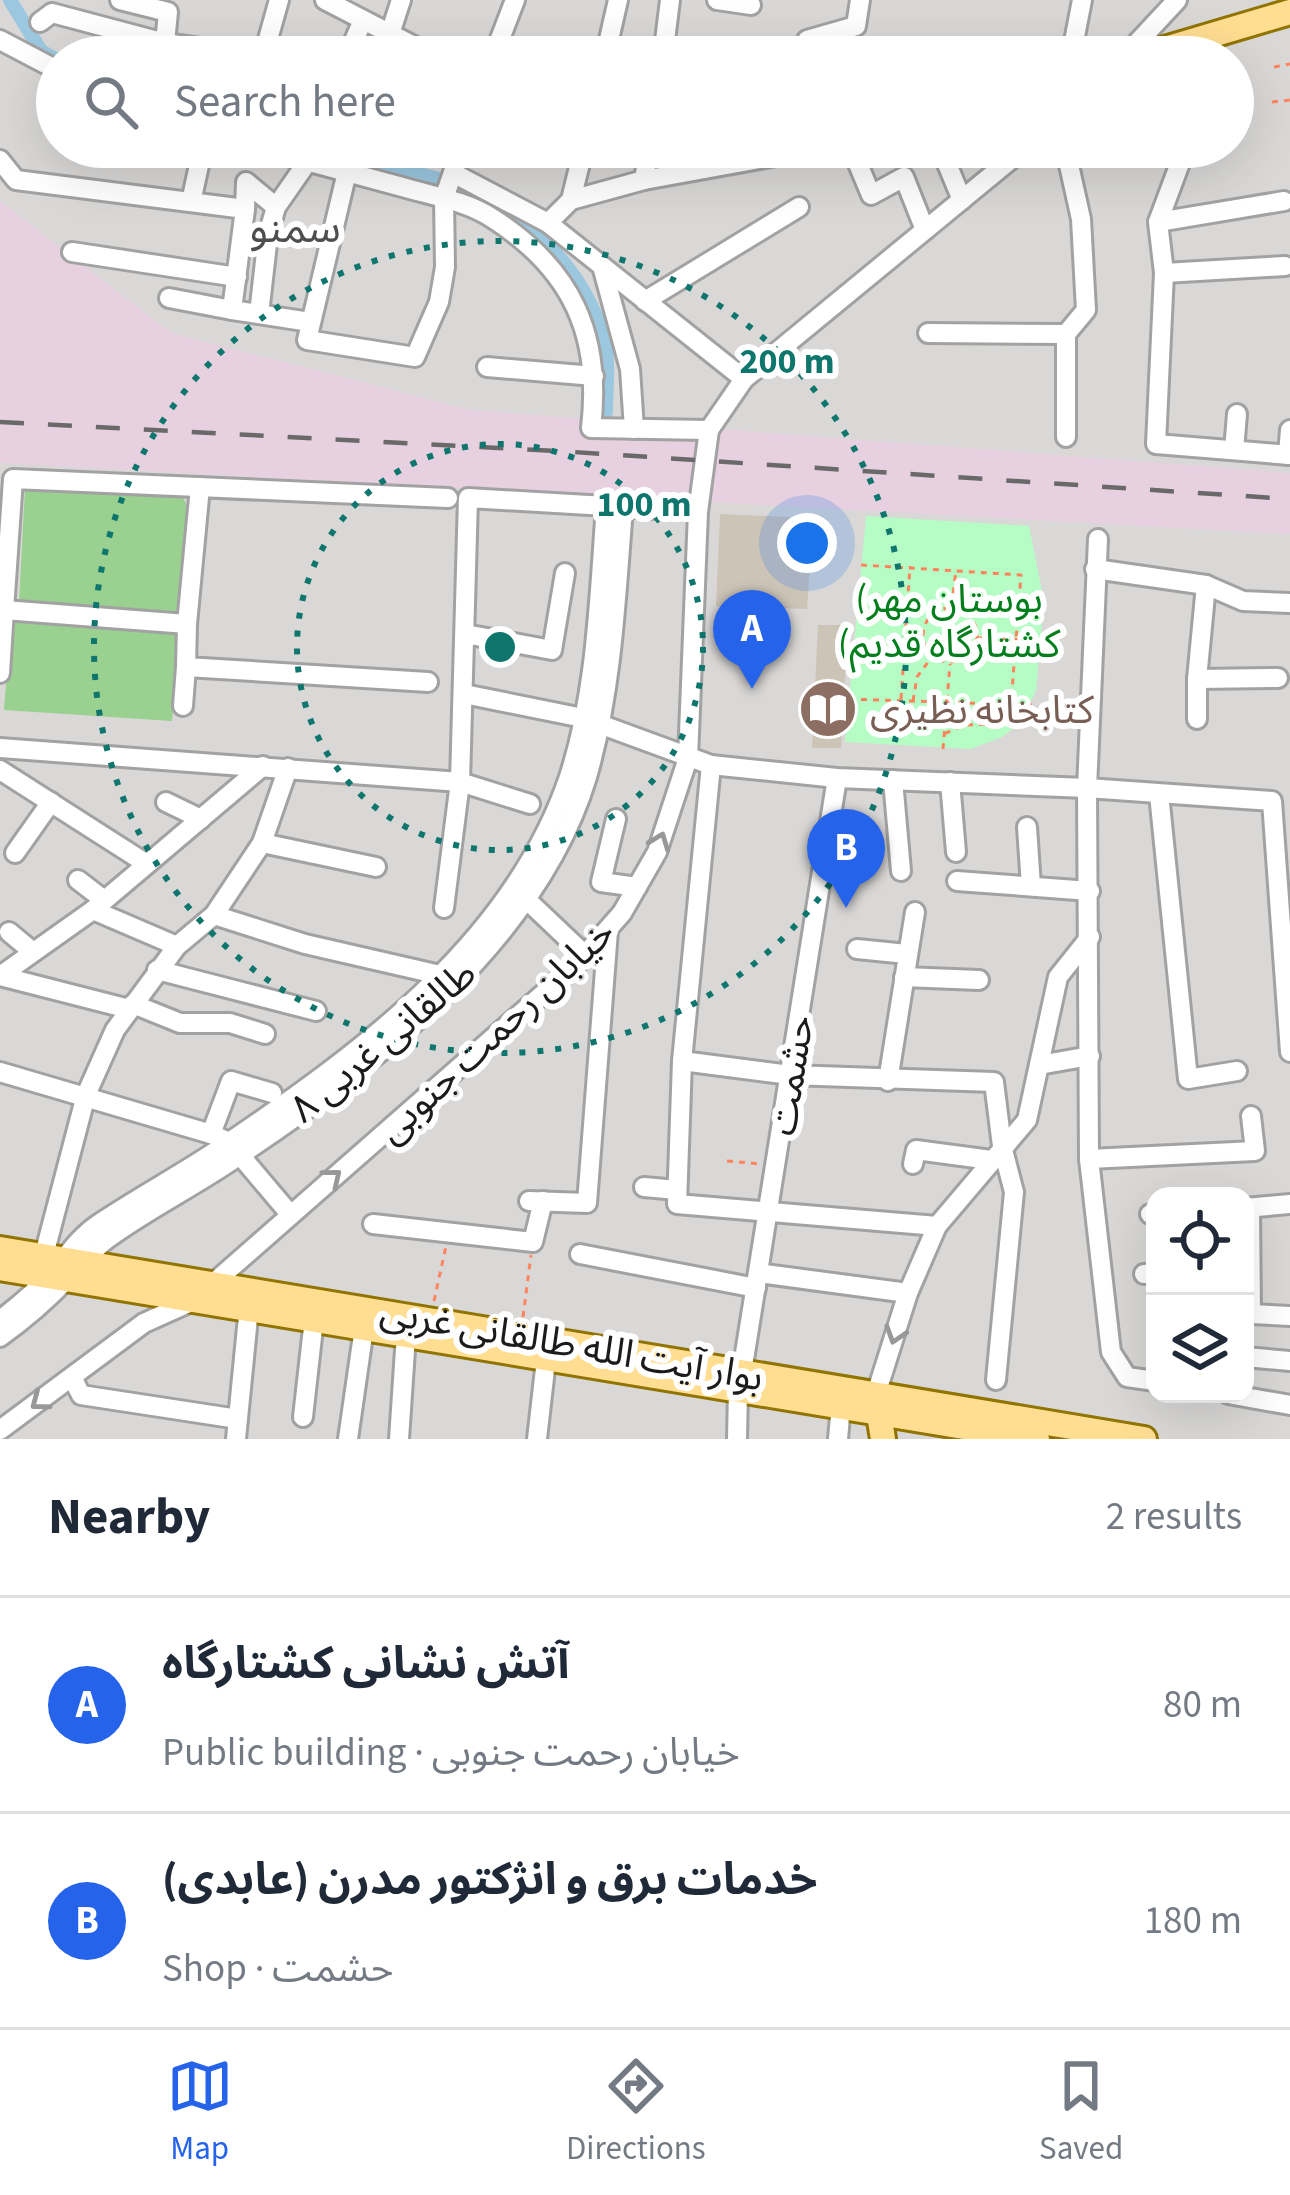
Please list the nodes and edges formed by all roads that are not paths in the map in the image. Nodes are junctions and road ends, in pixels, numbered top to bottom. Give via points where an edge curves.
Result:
1 (120, 0) edge
2 (279, 0) edge
3 (325, 0) edge
4 (400, 0) edge
5 (515, 0) edge
6 (618, 0) edge
7 (670, 0) edge
8 (717, 0) edge
9 (860, 0) edge
10 (1082, 0) edge
11 (1177, 0) edge
12 (751, 5) dead end
13 (1290, 13) edge
14 (363, 20) junction
15 (40, 22) dead end
16 (390, 34) junction
17 (138, 36) edge
18 (166, 36) edge
19 (269, 36) edge
20 (356, 36) edge
21 (394, 36) edge
22 (503, 36) edge
23 (610, 36) edge
24 (666, 36) edge
25 (821, 36) edge
26 (1075, 36) edge
27 (1144, 36) edge
28 (1229, 36) edge
29 (0, 40) edge
30 (36, 59) edge
31 (0, 160) edge
32 (198, 168) edge
33 (249, 168) edge
34 (303, 168) edge
35 (333, 168) edge
36 (455, 168) edge
37 (579, 168) edge
38 (646, 168) edge
39 (710, 168) edge
40 (860, 168) edge
41 (949, 168) edge
42 (1001, 168) edge
43 (1070, 168) edge
44 (1178, 168) edge
45 (347, 172) junction
46 (453, 173) junction
47 (644, 180) junction
48 (246, 182) junction
49 (444, 198) junction
50 (571, 200) junction
51 (962, 200) junction
52 (1284, 201) dead end
53 (191, 202) junction
54 (276, 206) junction
55 (799, 207) dead end
56 (245, 209) junction
57 (1158, 222) junction
58 (548, 223) junction
59 (925, 230) junction
60 (72, 253) dead end
61 (602, 266) junction
62 (1285, 266) dead end
63 (1164, 273) junction
64 (237, 277) junction
65 (170, 298) dead end
66 (645, 301) junction
67 (232, 310) junction
68 (259, 314) junction
69 (310, 322) junction
70 (928, 333) dead end
71 (1066, 334) junction
72 (487, 367) dead end
73 (594, 376) junction
74 (744, 380) junction
75 (1237, 414) dead end
76 (634, 429) junction
77 (709, 430) junction
78 (1290, 430) edge
79 (1066, 437) dead end
80 (1234, 450) junction
81 (1289, 455) edge
82 (200, 487) junction
83 (458, 498) junction
84 (615, 507) junction
85 (657, 509) dead end
86 (1098, 539) dead end
87 (1095, 568) junction
88 (565, 573) dead end
89 (1206, 585) junction
90 (1290, 603) edge
91 (2, 610) edge
92 (187, 624) junction
93 (464, 634) junction
94 (186, 667) junction
95 (0, 673) edge
96 (1279, 678) dead end
97 (1197, 680) junction
98 (428, 682) dead end
99 (464, 694) junction
100 (183, 706) dead end
101 (1197, 719) dead end
102 (591, 722) junction
103 (0, 748) edge
104 (688, 758) junction
105 (711, 765) junction
106 (263, 766) junction
107 (288, 768) junction
108 (0, 770) edge
109 (838, 778) junction
110 (893, 780) junction
111 (460, 782) junction
112 (950, 782) junction
113 (1087, 788) junction
114 (1159, 794) junction
115 (51, 802) junction
116 (166, 802) dead end
117 (530, 804) dead end
118 (616, 818) dead end
119 (201, 819) junction
120 (1028, 826) dead end
121 (262, 843) junction
122 (956, 852) dead end
123 (15, 853) dead end
124 (147, 864) junction
125 (537, 866) junction
126 (376, 867) dead end
127 (901, 871) dead end
128 (78, 880) dead end
129 (957, 881) dead end
130 (1031, 886) junction
131 (637, 887) junction
132 (1090, 891) junction
133 (528, 901) junction
134 (99, 905) junction
135 (444, 908) dead end
136 (915, 912) dead end
137 (214, 915) junction
138 (9, 932) dead end
139 (608, 932) junction
140 (1090, 937) junction
141 (177, 946) junction
142 (856, 949) dead end
143 (33, 952) junction
144 (907, 954) junction
145 (586, 956) junction
146 (157, 970) junction
147 (440, 975) junction
148 (0, 976) edge
149 (904, 977) junction
150 (980, 980) dead end
151 (131, 1006) junction
152 (316, 1011) dead end
153 (266, 1034) dead end
154 (1290, 1052) edge
155 (1090, 1056) junction
156 (682, 1061) junction
157 (1039, 1065) junction
158 (1237, 1071) dead end
159 (0, 1072) edge
160 (790, 1076) junction
161 (888, 1081) junction
162 (272, 1093) dead end
163 (86, 1095) junction
164 (1250, 1116) dead end
165 (227, 1144) junction
166 (996, 1153) junction
167 (1089, 1159) junction
168 (913, 1164) dead end
169 (644, 1187) dead end
170 (677, 1190) junction
171 (1290, 1204) edge
172 (1254, 1207) edge
173 (768, 1210) junction
174 (289, 1213) junction
175 (373, 1224) dead end
176 (937, 1226) junction
177 (0, 1249) edge
178 (580, 1254) dead end
179 (62, 1266) junction
180 (0, 1268) edge
181 (757, 1280) junction
182 (212, 1281) junction
183 (127, 1288) junction
184 (908, 1293) junction
185 (1250, 1295) edge
186 (193, 1301) junction
187 (249, 1307) junction
188 (1290, 1316) edge
189 (314, 1319) junction
190 (0, 1320) edge
191 (145, 1323) junction
192 (364, 1328) junction
193 (406, 1335) junction
194 (0, 1337) edge
195 (538, 1344) junction
196 (1254, 1358) edge
197 (1290, 1361) edge
198 (72, 1377) junction
199 (996, 1380) dead end
200 (1146, 1380) edge
201 (740, 1381) junction
202 (1254, 1399) edge
203 (877, 1402) junction
204 (841, 1405) junction
205 (1290, 1405) edge
206 (303, 1417) dead end
207 (237, 1429) edge
208 (0, 1430) edge
209 (995, 1435) edge
210 (348, 1439) edge
211 (399, 1439) edge
212 (537, 1439) edge
213 (737, 1439) edge
214 (838, 1439) edge
215 (883, 1439) edge
216 (1037, 1439) edge
217 (1144, 1439) edge

1 - 18 street via 168,12
2 - 19 street
3 - 14 street
4 - 16 street
5 - 22 street
6 - 23 street
7 - 24 street
8 - 12 street
9 - 25 street via 856,26
10 - 26 street
11 - 27 street
13 - 28 main road
14 - 16 street
14 - 20 street
15 - 17 street via 52,14
16 - 21 street
29 - 30 street
31 - 53 street via 16,180
32 - 53 street
33 - 48 street
34 - 54 street
35 - 45 street
36 - 46 street
37 - 50 street
38 - 47 street
39 - 47 street
40 - 59 street via 871,195 904,176
41 - 51 street
42 - 51 street, خیابان رحمت جنوبی
43 - 71 street via 1086,310
44 - 57 street
45 - 49 street
45 - 69 street
46 - 49 street
46 - 58 street
47 - 50 street
48 - 54 street
48 - 56 street
49 - 69 street via 439,302 416,357 307,340
49 - 73 street via 490,216 542,259 576,303
50 - 58 street
51 - 59 street, خیابان رحمت جنوبی
52 - 57 street
53 - 56 street
54 - 68 street
55 - 66 street
56 - 64 street
57 - 63 street
58 - 61 street
59 - 74 street, خیابان رحمت جنوبی
60 - 64 street
61 - 66 street
61 - 76 street via 630,369
62 - 63 street
63 - 80 street via 1156,444
64 - 67 street
65 - 67 street
66 - 74 street
67 - 68 street
68 - 69 street
70 - 71 street
71 - 79 street
72 - 73 street
73 - 76 street via 591,428
74 - 77 street, خیابان رحمت جنوبی
75 - 80 street
76 - 77 street
77 - 104 street, خیابان رحمت جنوبی
78 - 81 street
80 - 81 street
82 - 83 street
82 - 91 street via 13,479
82 - 92 street
83 - 84 street
83 - 93 street
84 - 85 street
84 - 102 street, طالقانی غربی ۸
86 - 87 street
87 - 89 street
87 - 113 street
88 - 93 street via 552,650
89 - 90 street via 1243,601
89 - 97 street
91 - 92 street
91 - 95 street
92 - 94 street
93 - 99 street
94 - 98 street
94 - 100 street
96 - 97 street
97 - 101 street
99 - 102 street
99 - 111 street
102 - 104 street
102 - 125 street, طالقانی غربی ۸ via 585,782
103 - 106 street
104 - 105 street
131 -> 104 street, خیابان رحمت جنوبی
105 - 109 street
105 - 156 street
106 - 107 street
106 - 119 street
107 - 111 street
107 - 121 street
108 - 115 street
109 - 110 street
109 - 160 street, حشمت
110 - 112 street
110 - 127 street
111 - 117 street
111 - 135 street
112 - 113 street
112 - 122 street
113 - 114 street
113 - 132 street
114 - 154 street via 1272,801
114 - 158 street via 1188,1079
115 - 123 street
115 - 124 street
116 - 119 street
118 - 131 street via 601,882
119 - 124 street
120 - 130 street
121 - 126 street
121 - 137 street
124 - 134 street
125 - 133 street, طالقانی غربی ۸
125 - 147 street, طالقانی غربی ۸
128 - 134 street
129 - 130 street
130 - 132 street
131 - 139 street, خیابان رحمت جنوبی
132 - 140 street
133 - 145 street
133 - 165 street, طالقانی غربی ۸ via 406,1031
134 - 141 street
134 - 143 street
136 - 144 street
137 - 141 street
137 - 147 street
138 - 143 street
139 - 145 street, خیابان رحمت جنوبی
139 - 175 street via 587,1203 536,1201 533,1242
140 - 155 street
140 - 157 street via 1058,977
141 - 146 street
142 - 144 street
143 - 148 street
144 - 149 street
174 -> 145 street, خیابان رحمت جنوبی
146 - 151 street
146 - 152 street
147 - 165 street, طالقانی غربی ۸
148 - 151 street
149 - 150 street
149 - 161 street
151 - 153 street via 180,1023 230,1023
151 - 163 street
155 - 157 street
155 - 167 street
156 - 160 street
156 - 170 street
157 - 166 street via 1027,1120
159 - 163 street
160 - 161 street
160 - 173 street, حشمت
161 - 166 street via 994,1082
162 - 165 street via 231,1082
163 - 165 street
163 - 179 street
164 - 167 street via 1255,1151
165 - 174 street
165 - 179 street, طالقانی غربی ۸
166 - 168 street via 916,1150
166 - 176 street
166 - 199 street via 1015,1192
167 - 200 street via 1112,1352 1127,1377
169 - 170 street
170 - 173 street via 677,1204
171 - 172 street
173 - 176 street
173 - 181 street, حشمت
174 - 182 street, خیابان رحمت جنوبی
176 - 184 street
177 - 179 main road, بوار آیت الله طالقانی غربی
178 - 181 street
179 - 180 main road, بوار آیت الله طالقانی غربی
179 - 182 main road, بوار آیت الله طالقانی غربی
179 - 183 main road, بوار آیت الله طالقانی غربی
179 - 190 street
179 - 194 street via 35,1311
181 - 184 street
181 - 201 street, حشمت
182 - 186 street, خیابان رحمت جنوبی
182 - 195 main road, بوار آیت الله طالقانی غربی
183 - 186 main road, بوار آیت الله طالقانی غربی
183 - 191 street
184 -> 203 street
185 - 188 street via 1251,1314
186 - 187 main road, بوار آیت الله طالقانی غربی
186 - 191 street
187 - 189 main road, بوار آیت الله طالقانی غربی
187 - 207 street
189 - 192 main road, بوار آیت الله طالقانی غربی
189 - 206 street
191 - 198 street
192 - 193 main road, بوار آیت الله طالقانی غربی
192 - 210 street
193 - 195 main road, بوار آیت الله طالقانی غربی
193 - 211 street
195 - 201 main road, بوار آیت الله طالقانی غربی
195 - 212 street
196 - 197 street
198 - 207 street via 81,1395
198 -> 208 street
201 - 203 main road, بوار آیت الله طالقانی غربی
201 - 204 main road, بوار آیت الله طالقانی غربی
201 - 213 street, حشمت
202 - 205 street
203 - 204 main road, بوار آیت الله طالقانی غربی
203 - 209 main road, بوار آیت الله طالقانی غربی
203 - 215 main road
203 - 217 main road, بوار آیت الله طالقانی غربی
204 - 214 street
209 - 216 main road, بوار آیت الله طالقانی غربی

